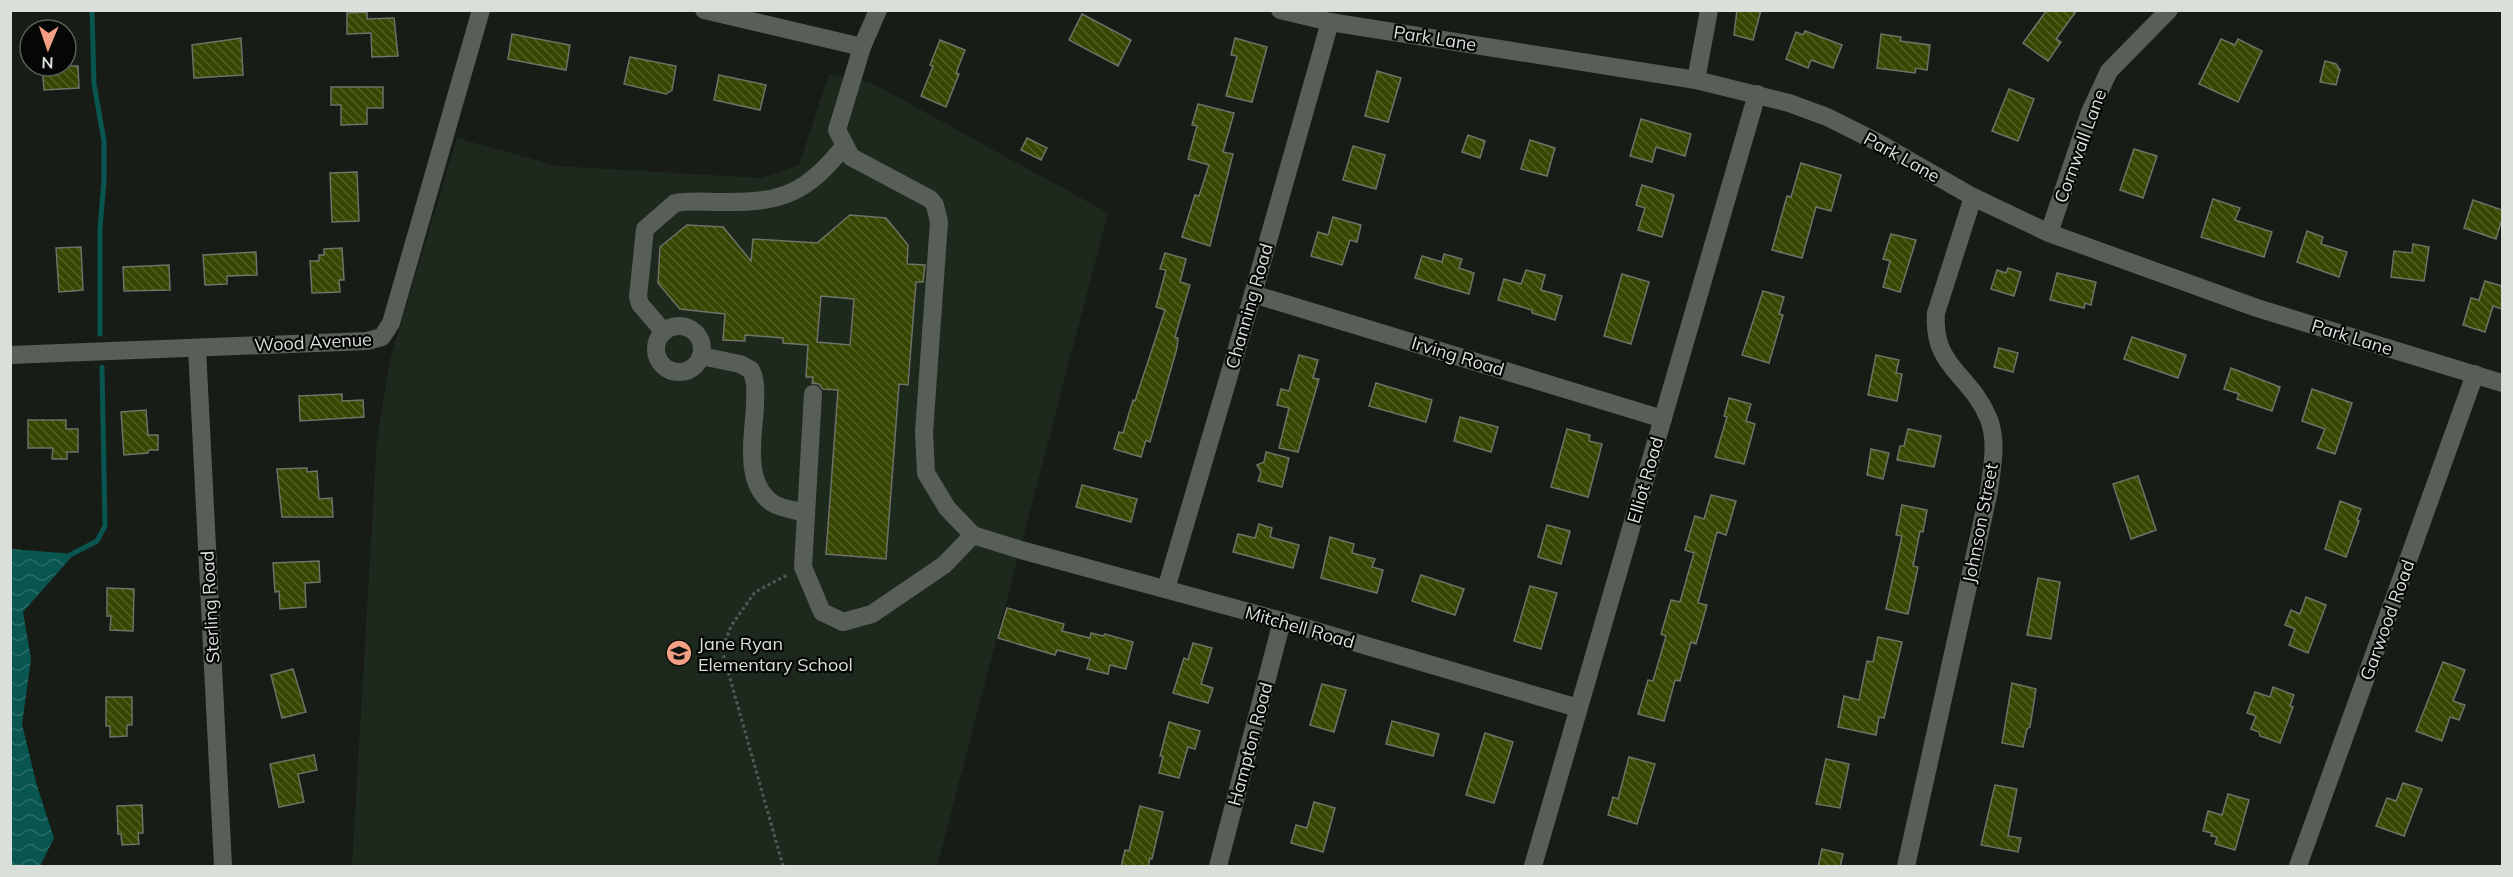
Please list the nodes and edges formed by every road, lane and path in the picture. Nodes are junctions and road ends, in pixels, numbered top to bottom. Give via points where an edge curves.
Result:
1 (481, 10) edge
2 (704, 10) edge
3 (878, 10) edge
4 (1280, 10) edge
5 (1709, 10) edge
6 (2169, 10) edge
7 (1330, 22) junction
8 (862, 47) junction
9 (1696, 80) junction
10 (1756, 94) junction
11 (845, 145) junction
12 (1973, 197) junction
13 (2049, 233) junction
14 (1253, 294) junction
15 (664, 332) junction
16 (197, 348) junction
17 (10, 355) edge
18 (701, 356) junction
19 (2475, 374) junction
20 (2502, 383) edge
21 (813, 394) dead end
22 (1663, 419) junction
23 (806, 513) junction
24 (973, 535) junction
25 (803, 567) junction
26 (1166, 589) junction
27 (1282, 621) junction
28 (1578, 708) junction
29 (223, 867) edge
30 (783, 867) edge
31 (1218, 867) edge
32 (1533, 867) edge
33 (1906, 867) edge
34 (2298, 867) edge

1 - 16 street, Wood Avenue via 391,323 382,337 367,341
2 - 8 street
3 - 8 street
4 - 7 street, Park Lane
5 - 9 street
6 - 13 street, Cornwall Lane via 2109,71 2090,112
7 - 9 street, Park Lane
7 - 14 street, Channing Road
8 - 11 street via 837,130
9 - 10 street, Park Lane
10 - 12 street, Park Lane via 1827,117
10 - 22 street, Elliot Road
11 - 15 street via 812,181 790,194 759,202 675,203 645,229 638,297
11 - 24 street via 851,157 935,205 939,222 924,432 926,473 946,508
12 - 13 street, Park Lane
12 - 33 street, Johnson Street via 1934,329 1942,354 1988,418 1993,434 1991,471
13 - 19 street, Park Lane via 2258,308
14 - 22 street, Irving Road
14 - 26 street, Channing Road
15 - 18 street via 680,326 694,332 702,344
15 - 18 street via 656,350 661,365 668,370 690,370
16 - 17 street, Wood Avenue
16 - 29 street, Sterling Road
18 - 23 street via 751,370 756,386 752,454 757,482 776,506
19 - 20 street, Park Lane
19 - 34 street, Garwood Road
21 - 23 street
22 - 28 street, Elliot Road
23 - 25 street
24 - 25 street via 944,565 872,614 843,622 822,612
24 - 26 street, Mitchell Road
25 - 30 path via 755,592 731,626 722,650
26 - 27 street, Mitchell Road
27 - 28 street, Mitchell Road
27 - 31 street, Hampton Road
28 - 32 street, Elliot Road

